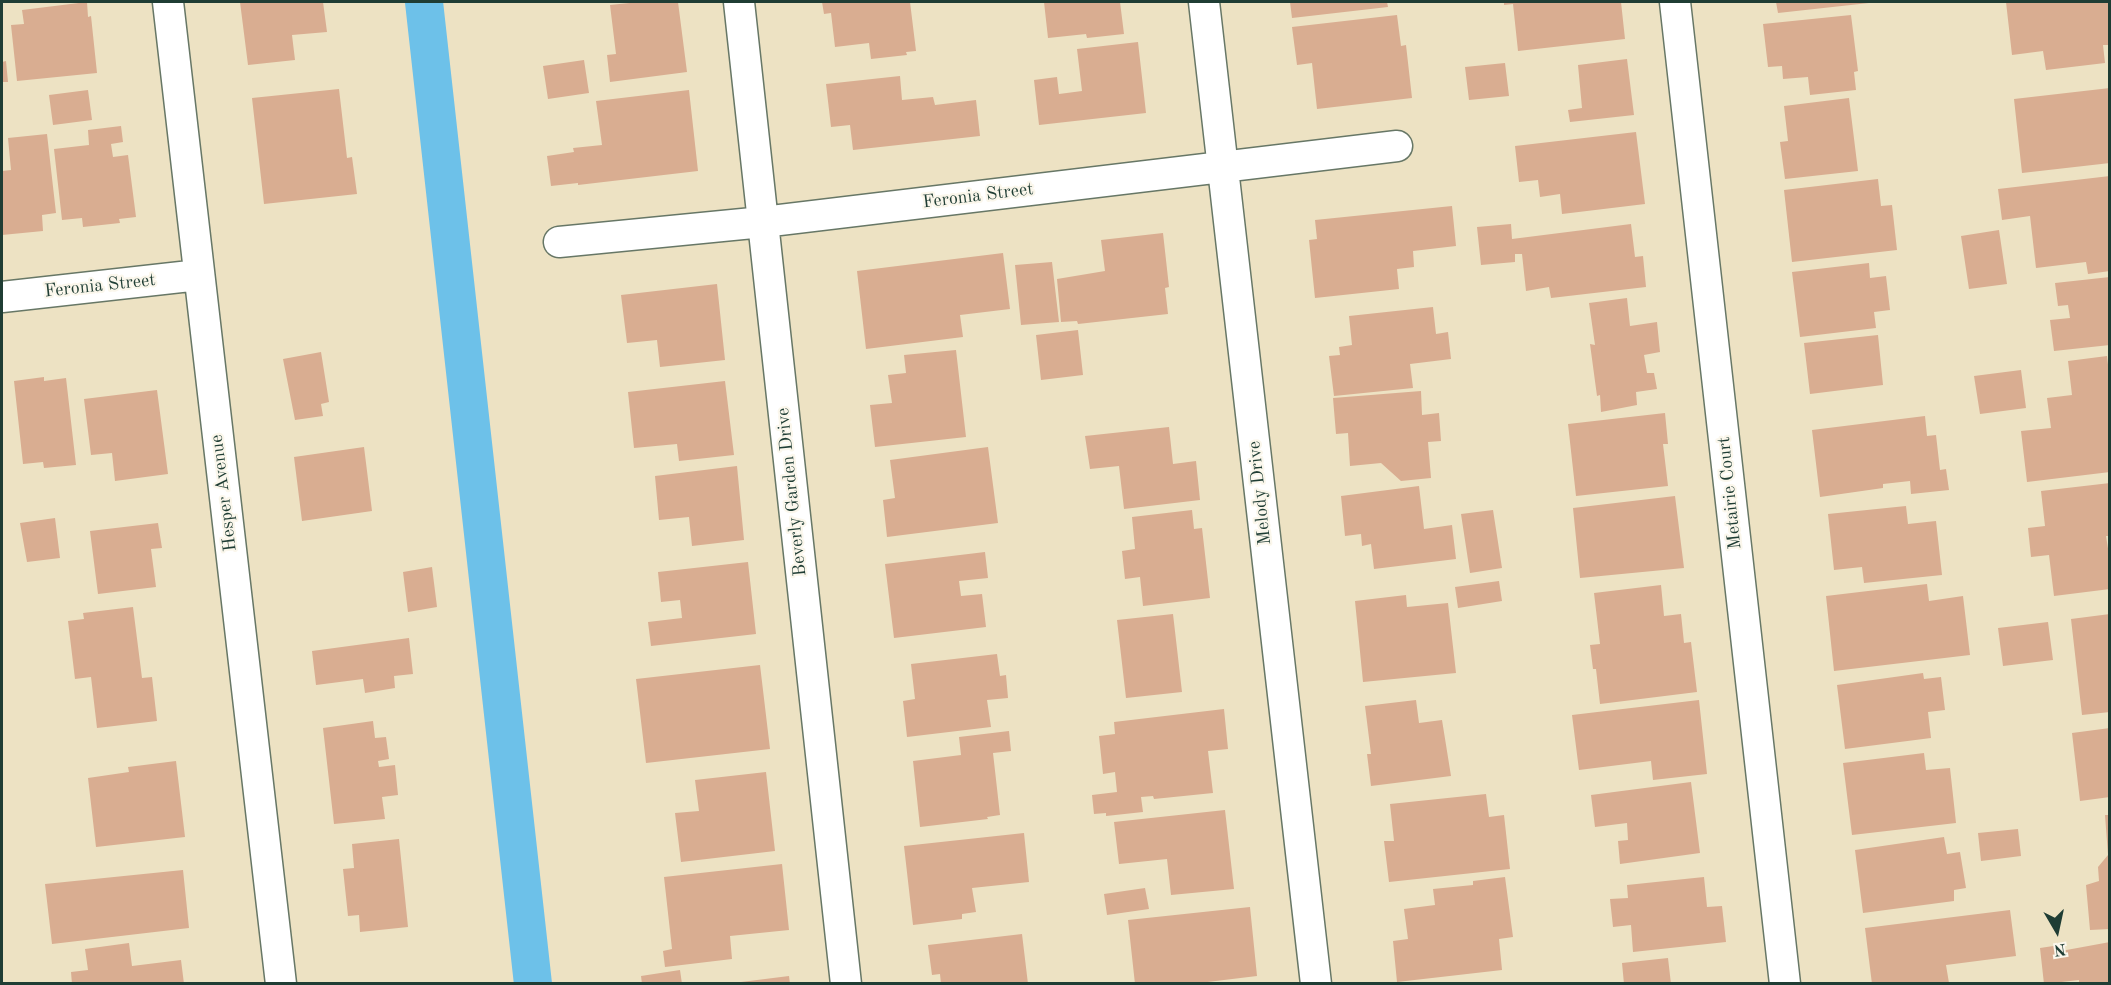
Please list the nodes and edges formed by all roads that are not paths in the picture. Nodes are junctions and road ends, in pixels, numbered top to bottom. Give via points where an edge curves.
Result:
1 (168, 2) edge
2 (739, 2) edge
3 (1204, 2) edge
4 (1675, 2) edge
5 (1397, 146) dead end
6 (1223, 167) junction
7 (763, 222) junction
8 (560, 242) dead end
9 (199, 275) junction
10 (2, 297) edge
11 (281, 984) edge
12 (846, 984) edge
13 (1316, 984) edge
14 (1785, 984) edge

1 - 9 street, Hesper Avenue
2 - 7 street, Beverly Garden Drive
3 - 6 street, Melody Drive
4 - 14 street, Metairie Court
5 - 6 street, Feronia Street
6 - 7 street, Feronia Street
6 - 13 street, Melody Drive
7 - 8 street, Feronia Street
7 - 12 street, Beverly Garden Drive
9 - 10 street, Feronia Street
9 - 11 street, Hesper Avenue

